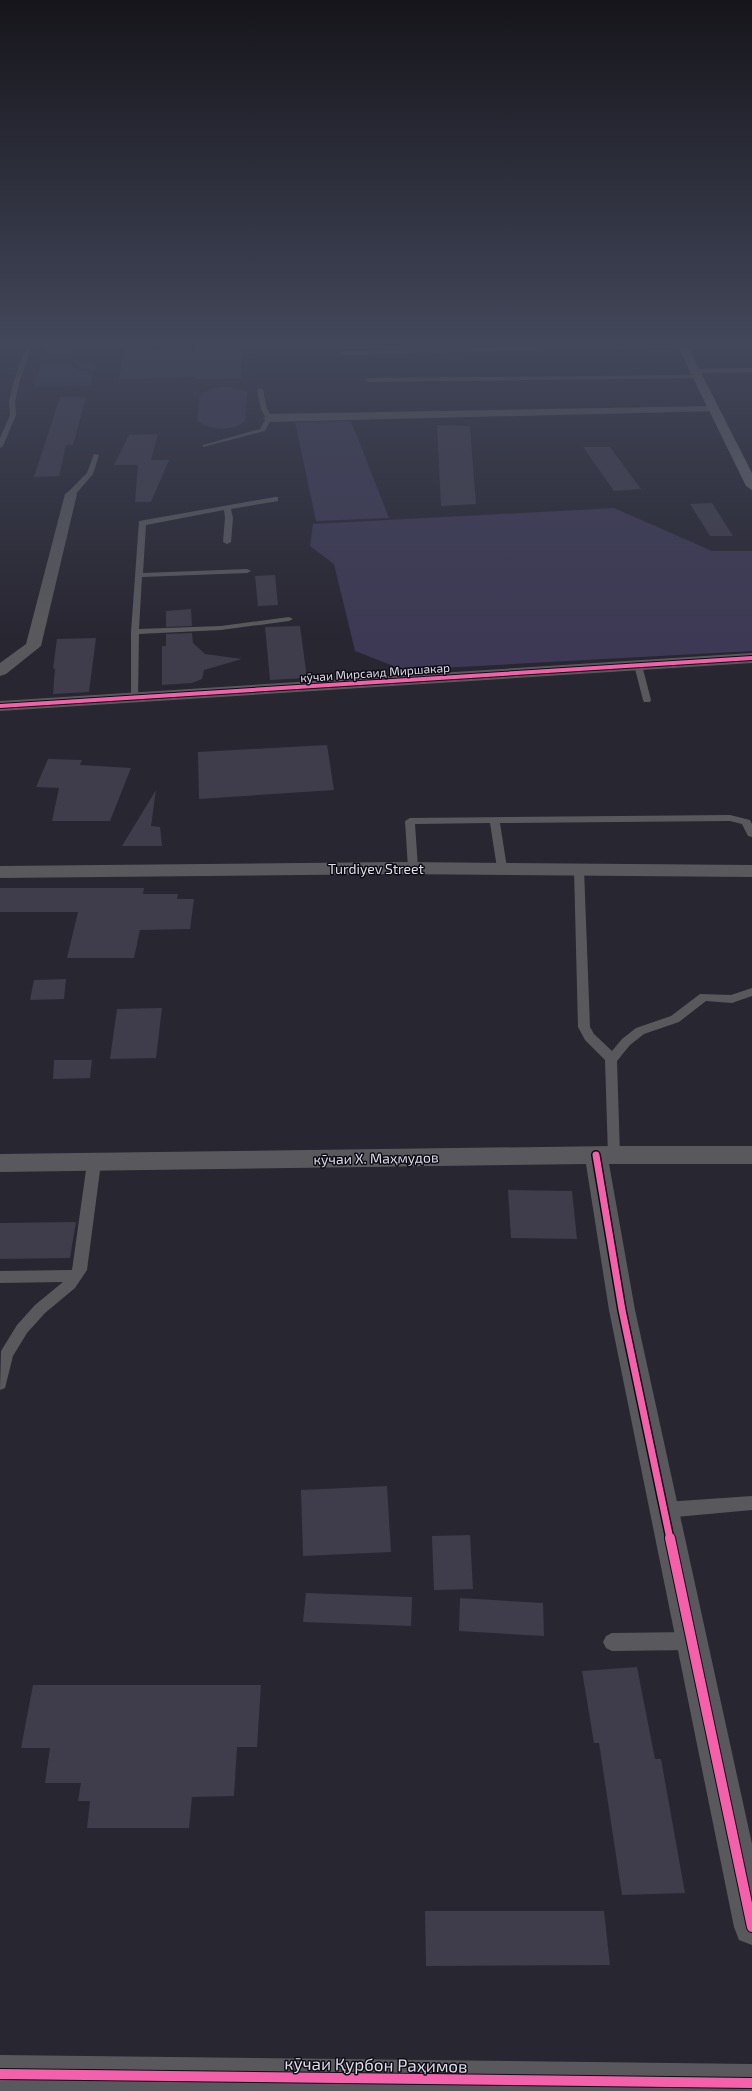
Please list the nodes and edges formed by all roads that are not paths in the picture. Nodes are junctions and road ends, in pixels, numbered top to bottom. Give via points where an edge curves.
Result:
1 (225, 441) edge
2 (729, 441) edge
3 (205, 446) dead end
4 (96, 455) dead end
5 (752, 486) edge
6 (71, 494) joint
7 (275, 499) dead end
8 (227, 507) junction
9 (227, 542) dead end
10 (247, 571) dead end
11 (140, 576) junction
12 (289, 619) dead end
13 (135, 632) junction
14 (752, 658) edge
15 (638, 665) junction
16 (0, 671) edge
17 (134, 699) junction
18 (647, 700) dead end
19 (0, 706) edge
20 (494, 820) junction
21 (752, 834) edge
22 (413, 868) junction
23 (502, 868) junction
24 (579, 869) junction
25 (752, 871) edge
26 (0, 872) edge
27 (752, 992) edge
28 (611, 1060) junction
29 (752, 1154) edge
30 (605, 1155) junction
31 (0, 1163) edge
32 (94, 1163) junction
33 (76, 1276) junction
34 (0, 1277) edge
35 (0, 1383) edge
36 (752, 1503) edge
37 (665, 1510) junction
38 (692, 1641) junction
39 (612, 1642) dead end
40 (752, 1927) edge
41 (0, 2074) edge
42 (752, 2083) edge

1 - 3 lane
2 - 5 main road
4 - 6 lane via 90,474
6 - 16 street via 33,646
7 - 8 lane
8 - 9 lane
8 - 11 lane via 142,522
10 - 11 lane
11 - 13 lane
12 - 13 lane via 221,628
13 - 17 lane
14 - 15 street, кӯчаи Мирсаид Миршакар
15 - 17 street, кӯчаи Мирсаид Миршакар
15 - 18 lane
17 - 19 street, кӯчаи Мирсаид Миршакар
20 - 21 lane via 730,818 746,822
20 - 22 lane via 410,821
20 - 23 lane
22 - 23 street, Turdiyev Street
22 - 26 street, Turdiyev Street
23 - 24 street, Turdiyev Street
24 - 25 street, Turdiyev Street
24 - 28 lane via 584,1027 587,1036 603,1047
27 - 28 lane via 732,999 704,997 676,1020 640,1031 626,1042
28 - 30 lane
29 - 30 street, кӯчаи Х. Маҳмудов
30 - 32 street, кӯчаи Х. Маҳмудов
30 - 37 street via 622,1310
31 - 32 street, кӯчаи Х. Маҳмудов
32 - 33 lane via 80,1270
33 - 34 lane
33 - 35 lane via 22,1329 6,1355
36 - 37 lane
37 - 38 street
38 - 39 lane
38 - 40 street
41 - 42 street, кӯчаи Қурбон Раҳимов

